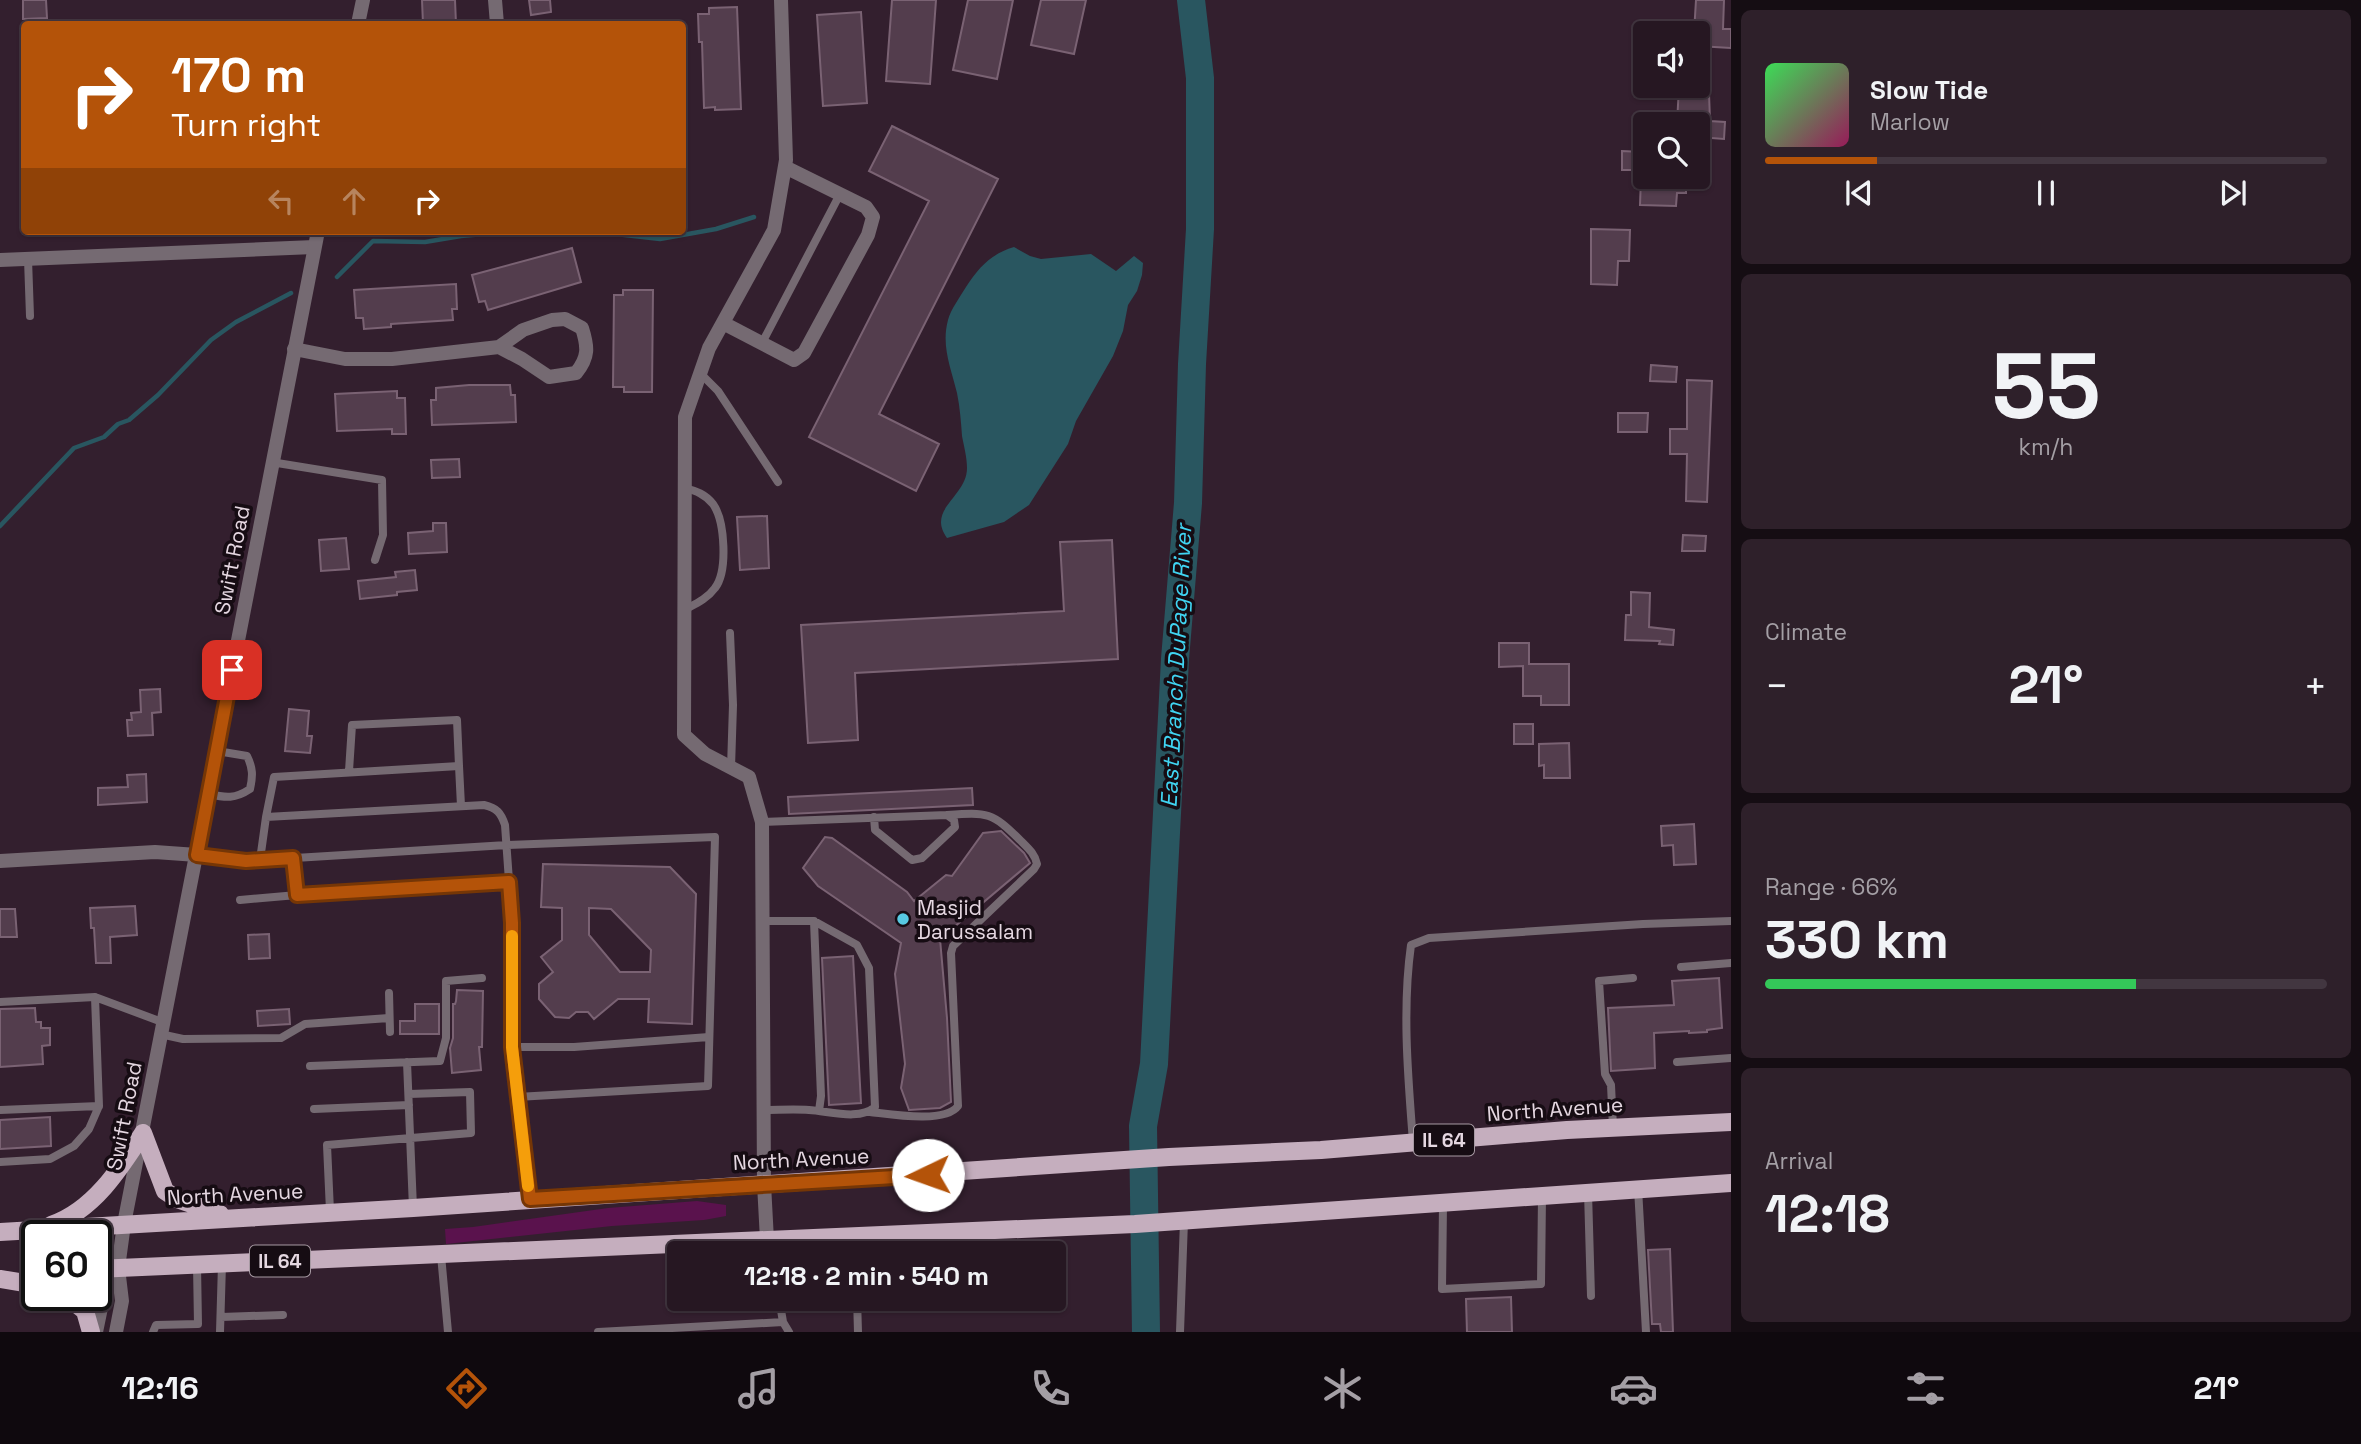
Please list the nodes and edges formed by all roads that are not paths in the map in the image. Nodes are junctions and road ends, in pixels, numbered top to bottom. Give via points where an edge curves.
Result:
1 (363, 0) edge
2 (495, 0) edge
3 (781, 0) edge
4 (359, 21) edge
5 (497, 21) edge
6 (785, 167) junction
7 (840, 194) junction
8 (316, 235) edge
9 (314, 247) junction
10 (28, 259) junction
11 (0, 260) edge
12 (30, 316) dead end
13 (723, 323) junction
14 (762, 343) junction
15 (499, 347) junction
16 (294, 349) junction
17 (700, 373) junction
18 (271, 462) junction
19 (778, 482) dead end
20 (685, 488) junction
21 (375, 560) dead end
22 (684, 610) junction
23 (730, 633) dead end
24 (217, 751) junction
25 (459, 766) junction
26 (731, 768) junction
27 (349, 771) junction
28 (209, 794) junction
29 (461, 806) junction
30 (947, 814) junction
31 (266, 817) junction
32 (874, 817) junction
33 (762, 822) junction
34 (507, 845) junction
35 (197, 855) junction
36 (293, 858) junction
37 (260, 860) junction
38 (0, 861) edge
39 (509, 882) junction
40 (297, 895) junction
41 (240, 900) dead end
42 (762, 921) junction
43 (814, 921) junction
44 (1731, 921) edge
45 (1731, 963) edge
46 (1681, 967) dead end
47 (482, 978) dead end
48 (1633, 978) dead end
49 (389, 993) dead end
50 (95, 997) junction
51 (0, 1002) edge
52 (389, 1018) junction
53 (161, 1028) junction
54 (390, 1032) dead end
55 (709, 1037) junction
56 (512, 1047) junction
57 (1731, 1058) edge
58 (407, 1062) junction
59 (1677, 1062) dead end
60 (310, 1066) dead end
61 (409, 1094) junction
62 (517, 1097) junction
63 (409, 1105) junction
64 (99, 1106) junction
65 (314, 1109) dead end
66 (0, 1110) edge
67 (763, 1110) junction
68 (819, 1111) junction
69 (870, 1112) junction
70 (1731, 1122) edge
71 (1613, 1128) junction
72 (143, 1133) junction
73 (410, 1138) junction
74 (1413, 1143) junction
75 (0, 1162) edge
76 (1731, 1183) edge
77 (764, 1184) junction
78 (1637, 1188) junction
79 (1588, 1192) junction
80 (1542, 1196) junction
81 (530, 1199) junction
82 (1443, 1204) junction
83 (412, 1208) junction
84 (330, 1212) junction
85 (230, 1217) junction
86 (63, 1220) edge
87 (1184, 1221) junction
88 (124, 1224) junction
89 (112, 1225) edge
90 (21, 1230) edge
91 (0, 1232) edge
92 (768, 1241) edge
93 (908, 1241) edge
94 (667, 1247) edge
95 (441, 1255) junction
96 (222, 1264) junction
97 (197, 1265) junction
98 (112, 1268) edge
99 (118, 1268) junction
100 (21, 1274) edge
101 (0, 1277) edge
102 (21, 1282) edge
103 (1591, 1296) dead end
104 (85, 1311) edge
105 (781, 1311) edge
106 (857, 1311) edge
107 (283, 1315) dead end
108 (221, 1317) junction
109 (783, 1322) junction
110 (94, 1332) edge
111 (116, 1332) edge
112 (153, 1332) edge
113 (220, 1332) edge
114 (448, 1332) edge
115 (598, 1332) edge
116 (789, 1332) edge
117 (858, 1332) edge
118 (1180, 1332) edge
119 (1646, 1332) edge

1 - 4 street
2 - 5 street
3 - 6 street
6 - 7 street
6 - 13 street via 774,230
7 - 14 lane
7 - 14 street via 866,207 873,218 868,235 804,354 793,360
8 - 9 street, Swift Road
9 - 10 street
9 - 16 street, Swift Road
10 - 11 street
10 - 12 lane
13 - 14 street
13 - 17 street
15 - 15 street via 523,330 565,319 582,328 589,347 576,373 548,377
15 - 16 street via 392,359 345,359
16 - 18 street, Swift Road
17 - 19 lane via 718,391
17 - 20 street via 685,417
18 - 21 lane via 382,480 383,535
18 - 24 street, Swift Road
20 - 22 street
20 - 22 lane via 704,494 714,505 721,525 723,567 716,587
22 - 26 street via 684,736
23 - 26 lane
24 - 28 street, Swift Road
24 - 28 lane via 247,756 252,766 250,789 239,797
25 - 27 lane
25 - 27 lane via 457,720 352,725
25 - 29 lane
26 - 33 street via 749,777
27 - 31 lane via 274,776
28 - 35 street, Swift Road
29 - 31 lane
29 - 34 lane via 494,807 501,815
30 - 32 lane
30 - 32 lane via 955,827 922,859 912,860 875,830
30 - 69 lane via 978,813 999,819 1037,863 953,946 959,1102 955,1111 930,1116
31 - 37 lane
32 - 33 lane
33 - 42 street
34 - 36 lane
34 - 39 lane
34 - 55 lane via 715,837
35 - 37 lane
35 - 38 street via 155,852
35 - 53 street, Swift Road
36 - 37 lane
36 - 40 lane
39 - 40 lane
39 - 56 lane
40 - 41 lane
42 - 43 lane
42 - 67 street
43 - 68 lane
43 - 69 lane via 857,945 869,968 876,1107
44 - 74 lane via 1429,939 1411,945 1408,1065
45 - 46 lane
47 - 58 lane via 446,981 446,1038 440,1061
48 - 71 lane via 1600,981
49 - 52 lane
50 - 51 lane
50 - 53 lane
50 - 64 lane
52 - 53 lane via 305,1024 281,1038 183,1039
52 - 54 lane
53 - 72 street, Swift Road
55 - 56 lane
55 - 62 lane via 708,1086
56 - 62 lane
57 - 59 lane
58 - 60 lane
58 - 61 lane
61 - 63 lane
61 - 73 lane via 470,1092 471,1133
62 - 81 lane
63 - 65 lane
63 - 73 lane
64 - 66 lane
64 - 75 lane via 89,1129 74,1146 50,1159
67 - 68 lane
67 - 77 street
68 - 69 lane
70 - 71 main road, North Avenue / IL 64
71 - 74 main road, North Avenue / IL 64
72 - 85 main road via 165,1191
72 - 86 main road via 86,1205
72 - 88 street, Swift Road
73 - 83 lane
73 - 84 lane via 327,1145
74 - 77 main road, North Avenue / IL 64
76 - 78 main road, IL 64
77 - 81 main road, North Avenue / IL 64
77 - 92 street
78 - 79 main road, IL 64
78 - 119 lane
79 - 80 main road, IL 64
79 - 103 lane
80 - 82 main road, IL 64
80 - 82 lane via 1541,1284 1442,1289
81 - 83 main road, North Avenue / IL 64
82 - 87 main road, IL 64
83 - 84 main road, North Avenue / IL 64
84 - 85 main road, North Avenue / IL 64
85 - 88 main road, North Avenue / IL 64
87 - 93 main road, IL 64
87 - 118 lane
88 - 89 main road, North Avenue / IL 64
88 - 99 street, Swift Road
90 - 91 main road, North Avenue / IL 64
94 - 95 main road, IL 64
95 - 96 main road, IL 64
95 - 114 lane
96 - 97 main road, IL 64
96 - 108 lane
97 - 99 main road, IL 64
97 - 112 lane via 198,1324 156,1325
98 - 99 main road, IL 64
99 - 110 street, Swift Road via 103,1298
99 - 111 street, Swift Road via 122,1301
100 - 101 main road
101 - 102 main road
104 - 110 main road
105 - 109 lane
106 - 117 lane
107 - 108 lane
108 - 113 lane
109 - 115 lane
109 - 116 lane

